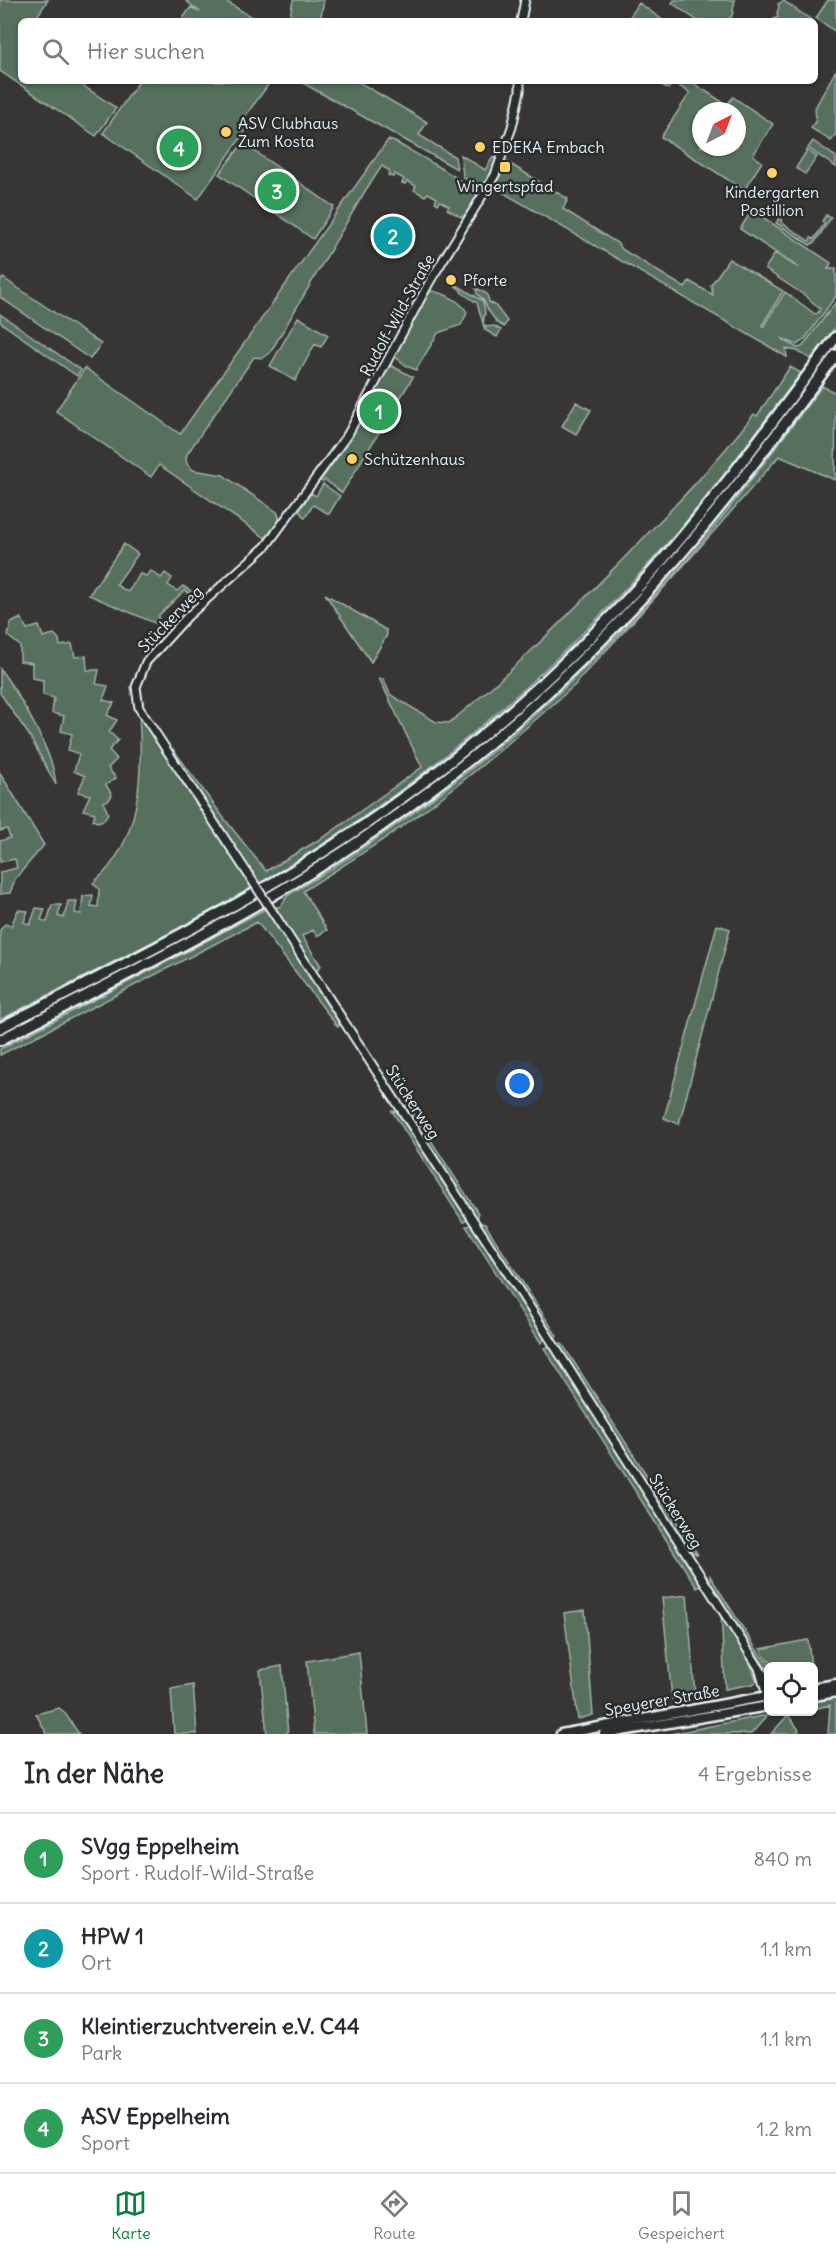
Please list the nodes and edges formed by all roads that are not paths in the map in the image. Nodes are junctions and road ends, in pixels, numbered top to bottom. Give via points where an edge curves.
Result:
1 (525, 0) edge
2 (522, 18) edge
3 (520, 84) edge
4 (836, 337) edge
5 (836, 355) edge
6 (239, 572) joint
7 (0, 1028) edge
8 (0, 1040) edge
9 (758, 1663) junction
10 (764, 1672) edge
11 (764, 1683) edge
12 (836, 1684) edge
13 (818, 1687) edge
14 (836, 1692) edge
15 (818, 1695) edge
16 (764, 1698) edge
17 (764, 1707) edge
18 (561, 1734) edge
19 (604, 1734) edge

1 - 2 street
3 - 6 street, Rudolf-Wild-Straße via 513,126 495,174 440,264 350,430 266,546
4 - 7 highway via 720,490 650,574 551,675 481,736 379,814 280,879
5 - 8 highway via 724,502 657,581 600,642 488,744 387,821 285,888
6 - 9 street, Stückerweg, bridge via 187,617 146,662 139,676 139,708
9 - 10 street, Stückerweg
9 - 11 street, Stückerweg
12 - 13 main road
14 - 15 main road
16 - 18 main road, Speyerer Straße
17 - 19 main road, Speyerer Straße

